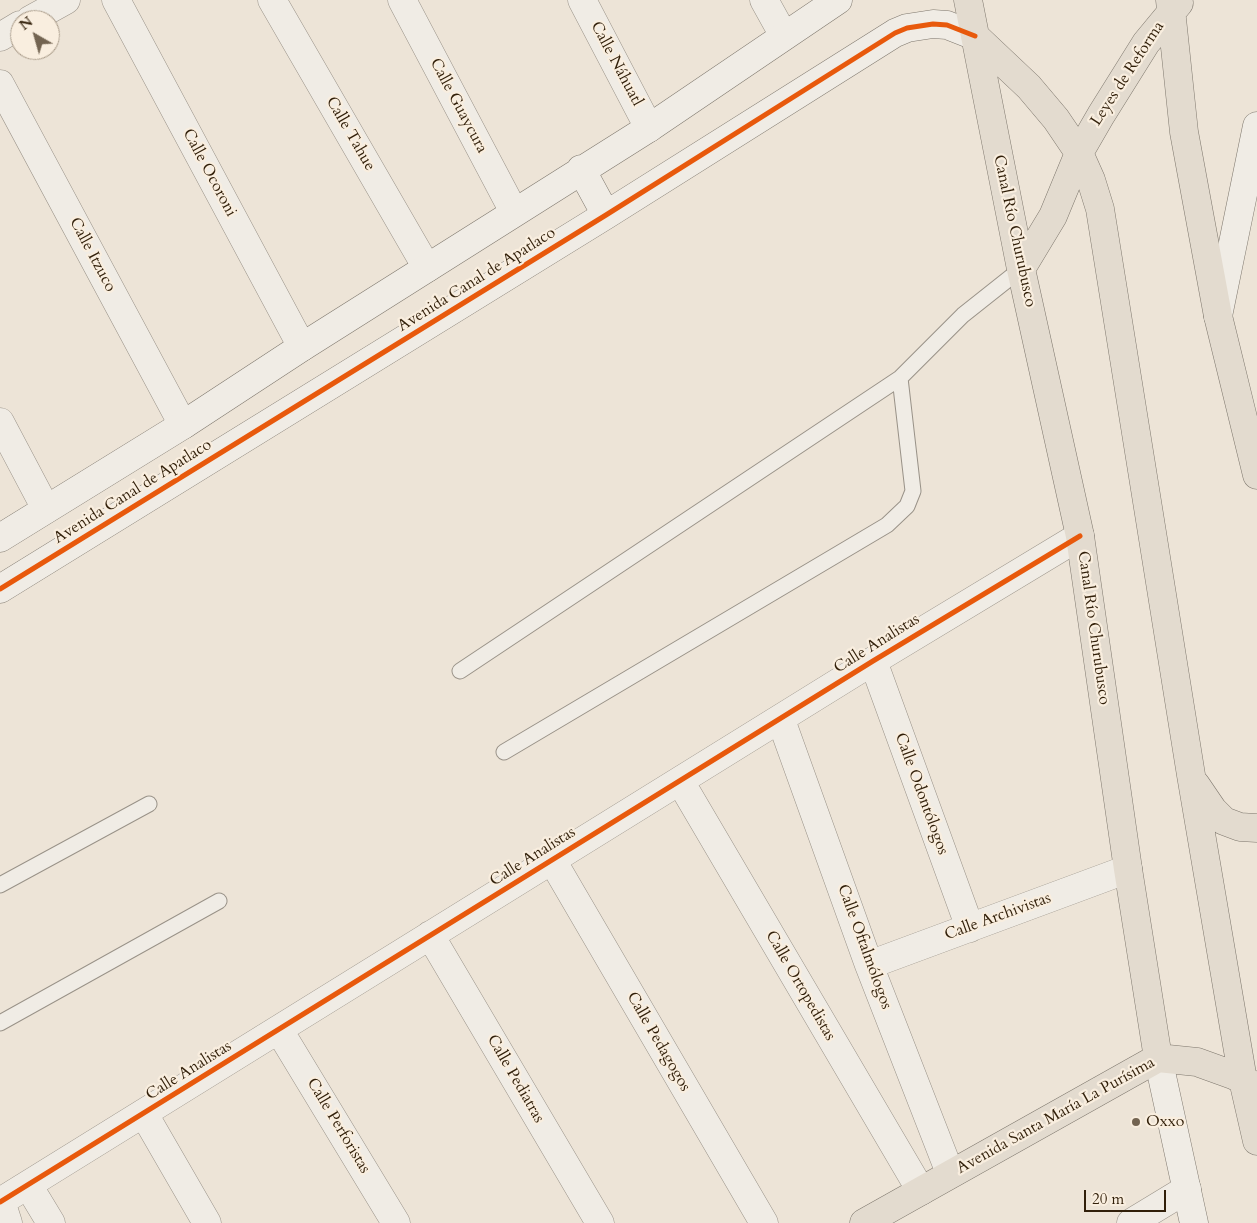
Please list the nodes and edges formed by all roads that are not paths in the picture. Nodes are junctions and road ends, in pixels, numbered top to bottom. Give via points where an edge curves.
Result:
1 (116, 0) edge
2 (272, 0) edge
3 (402, 0) edge
4 (582, 0) edge
5 (764, 0) edge
6 (838, 0) edge
7 (968, 0) edge
8 (58, 2) edge
9 (1171, 2) edge
10 (46, 10) edge
11 (784, 36) junction
12 (975, 36) junction
13 (0, 84) edge
14 (1257, 126) edge
15 (649, 128) junction
16 (1079, 153) junction
17 (582, 169) junction
18 (514, 212) junction
19 (606, 215) junction
20 (427, 268) junction
21 (1021, 269) junction
22 (1218, 316) junction
23 (302, 347) junction
24 (900, 378) junction
25 (0, 422) edge
26 (183, 425) junction
27 (1257, 475) edge
28 (46, 509) junction
29 (1080, 536) junction
30 (0, 538) edge
31 (0, 589) edge
32 (873, 661) junction
33 (460, 671) dead end
34 (781, 720) junction
35 (504, 752) dead end
36 (1191, 775) junction
37 (680, 781) junction
38 (149, 804) dead end
39 (1257, 828) edge
40 (552, 860) junction
41 (1128, 869) junction
42 (0, 885) edge
43 (219, 901) dead end
44 (970, 928) junction
45 (430, 935) junction
46 (869, 965) junction
47 (0, 1023) edge
48 (279, 1030) junction
49 (1158, 1058) junction
50 (1250, 1083) edge
51 (144, 1114) junction
52 (1257, 1141) edge
53 (950, 1174) junction
54 (28, 1184) junction
55 (1187, 1189) junction
56 (921, 1191) junction
57 (3, 1208) edge
58 (51, 1223) edge
59 (207, 1223) edge
60 (396, 1223) edge
61 (600, 1223) edge
62 (764, 1223) edge
63 (864, 1223) edge
64 (1131, 1223) edge
65 (1194, 1223) edge

1 - 23 street, Calle Ocoroni
2 - 20 street, Calle Tahue
3 - 18 street, Calle Guaycura
4 - 15 street, Calle Náhuatl
5 - 11 street
6 - 11 street, Avenida Canal de Apatlaco
7 - 12 main road, Canal Río Churubusco
8 - 10 street
9 - 16 main road, Leyes de Reforma
9 - 22 main road via 1184,132
11 - 15 street, Avenida Canal de Apatlaco
12 - 16 main road via 1029,87
12 - 19 street, Avenida Canal de Apatlaco via 948,25 933,24 895,33
12 - 21 main road, Canal Río Churubusco
13 - 26 street, Calle Itzuco
14 - 22 street
15 - 17 street, Avenida Canal de Apatlaco
16 - 21 main road, Leyes de Reforma via 1054,216
16 - 36 main road via 1091,180 1105,236
17 - 18 street, Avenida Canal de Apatlaco
17 - 19 street
18 - 20 street, Avenida Canal de Apatlaco
19 - 31 street, Avenida Canal de Apatlaco
20 - 23 street, Avenida Canal de Apatlaco
21 - 24 lane via 963,316
21 - 29 main road, Canal Río Churubusco
22 - 27 main road
23 - 26 street, Avenida Canal de Apatlaco
24 - 33 lane
24 - 35 lane via 913,491 907,506 887,524
25 - 28 street
26 - 28 street, Avenida Canal de Apatlaco
28 - 30 street, Avenida Canal de Apatlaco
29 - 32 street, Calle Analistas
29 - 41 main road, Canal Río Churubusco
32 - 34 street, Calle Analistas
32 - 44 street, Calle Odontólogos
34 - 37 street, Calle Analistas
34 - 46 street, Calle Oftalmólogos
36 - 39 main road via 1224,822
36 - 50 main road
37 - 40 street, Calle Analistas
37 - 56 street, Calle Ortopedistas
38 - 42 lane
40 - 45 street, Calle Analistas
40 - 62 street, Calle Pedagogos
41 - 44 street, Calle Archivistas
41 - 49 main road, Canal Río Churubusco
43 - 47 lane
44 - 46 street, Calle Archivistas
45 - 48 street, Calle Analistas
45 - 61 street, Calle Pediatras
46 - 53 street, Calle Oftalmólogos
48 - 51 street, Calle Analistas
48 - 60 street, Calle Perforistas
49 - 50 main road, Avenida Santa María La Purísima via 1197,1062
49 - 53 main road, Avenida Santa María La Purísima
49 - 55 street, Canal Río Churubusco
50 - 52 main road
51 - 54 street, Calle Analistas
51 - 59 street
53 - 56 main road, Avenida Santa María La Purísima
54 - 57 street, Calle Analistas
54 - 58 street
55 - 64 street
55 - 65 street, Canal Río Churubusco
56 - 63 main road, Avenida Santa María La Purísima

